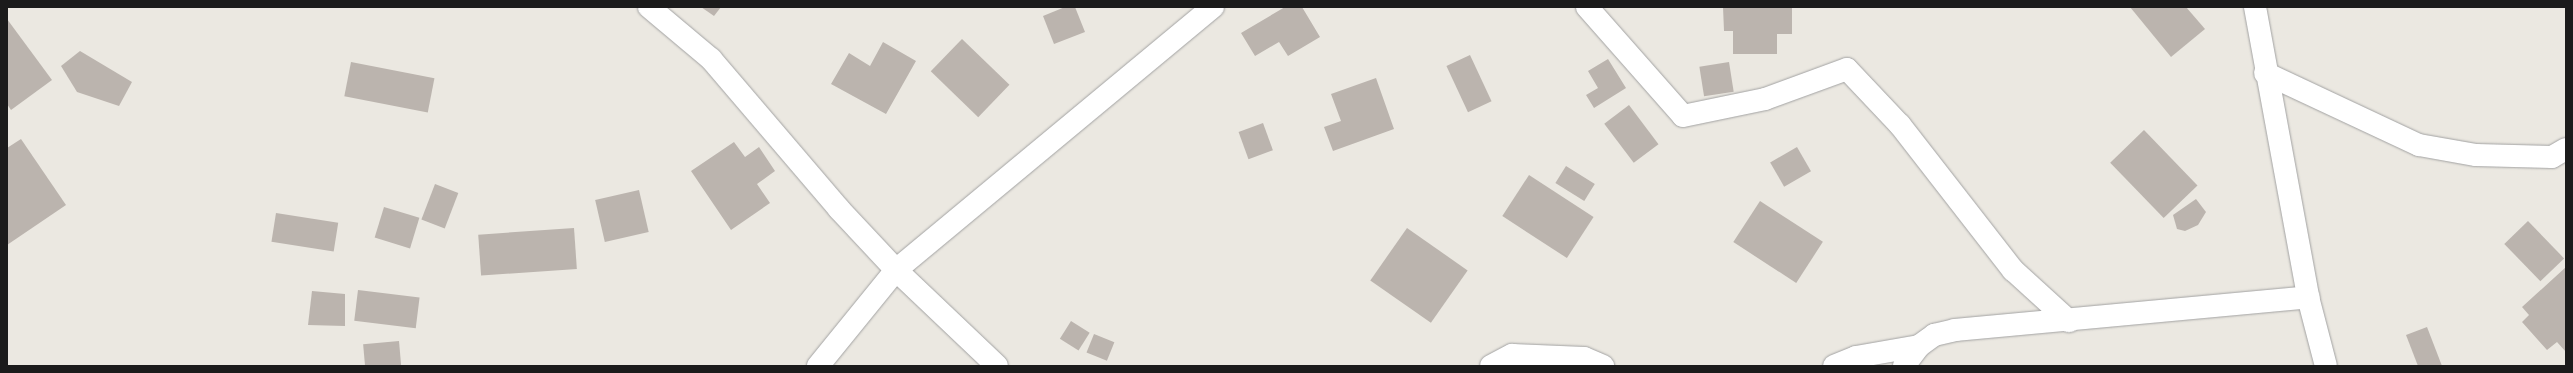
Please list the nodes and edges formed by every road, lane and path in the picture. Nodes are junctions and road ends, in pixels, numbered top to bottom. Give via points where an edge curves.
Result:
1 (649, 7) edge
2 (1212, 7) edge
3 (1587, 7) edge
4 (2255, 7) edge
5 (2265, 73) junction
6 (2561, 157) edge
7 (896, 270) junction
8 (2308, 297) junction
9 (2069, 321) junction
10 (1919, 346) junction
11 (818, 366) edge
12 (997, 366) edge
13 (1491, 366) edge
14 (1603, 366) edge
15 (1834, 366) edge
16 (1904, 366) edge
17 (2326, 366) edge

1 - 7 street via 711,59
2 - 7 street
3 - 9 street via 1683,116 1765,99 1847,69 1900,125 2014,270
4 - 5 street
5 - 6 street via 2419,145 2476,155
5 - 8 street
7 - 11 street
7 - 12 street
8 - 9 street
8 - 17 street
9 - 10 street via 1955,330 1934,335
10 - 15 street via 1856,357
10 - 16 street
13 - 14 street via 1512,355 1584,358

